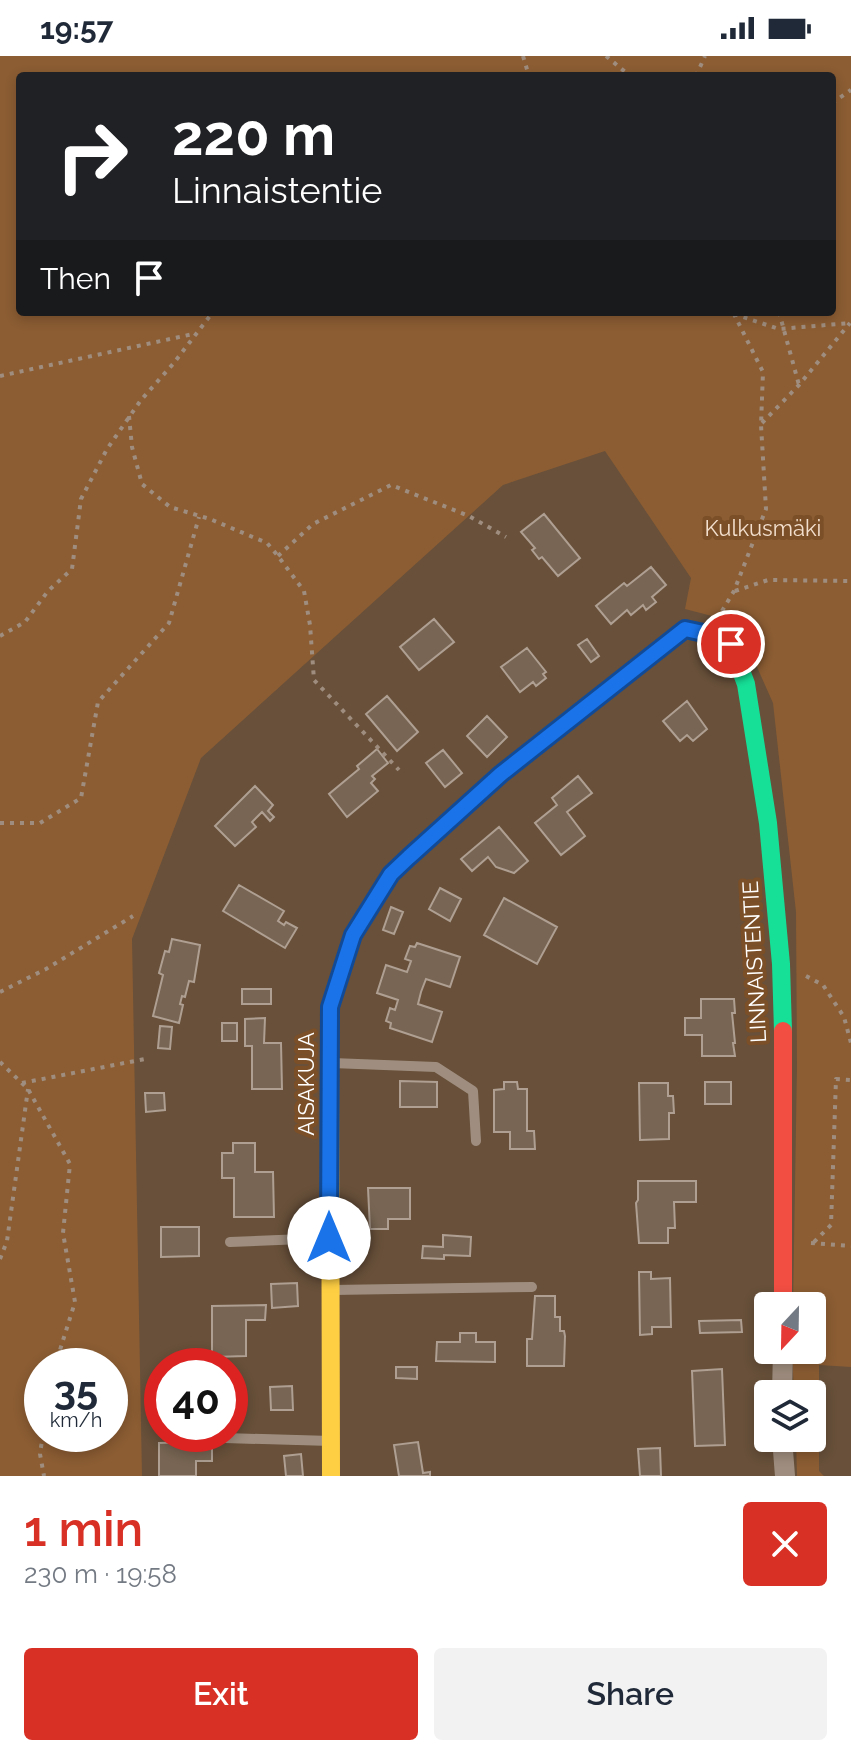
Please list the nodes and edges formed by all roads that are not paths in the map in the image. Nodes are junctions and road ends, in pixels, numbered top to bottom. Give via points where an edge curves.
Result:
1 (708, 634) joint
2 (330, 1063) junction
3 (476, 1141) dead end
4 (329, 1238) junction
5 (230, 1242) dead end
6 (532, 1287) dead end
7 (330, 1290) junction
8 (783, 1292) edge
9 (248, 1439) edge
10 (331, 1441) junction
11 (783, 1452) edge
12 (331, 1476) edge
13 (785, 1476) edge

1 - 2 street, AISAKUJA via 685,629 501,774 391,874 353,935 330,1007
1 - 8 street, LINNAISTENTIE via 731,644 746,684 768,823 781,964
2 - 3 lane via 436,1067 473,1091
2 - 4 street, AISAKUJA
4 - 5 lane
4 - 7 street, AISAKUJA
6 - 7 lane
7 - 10 street, AISAKUJA
9 - 10 lane
10 - 12 street, AISAKUJA
11 - 13 street

